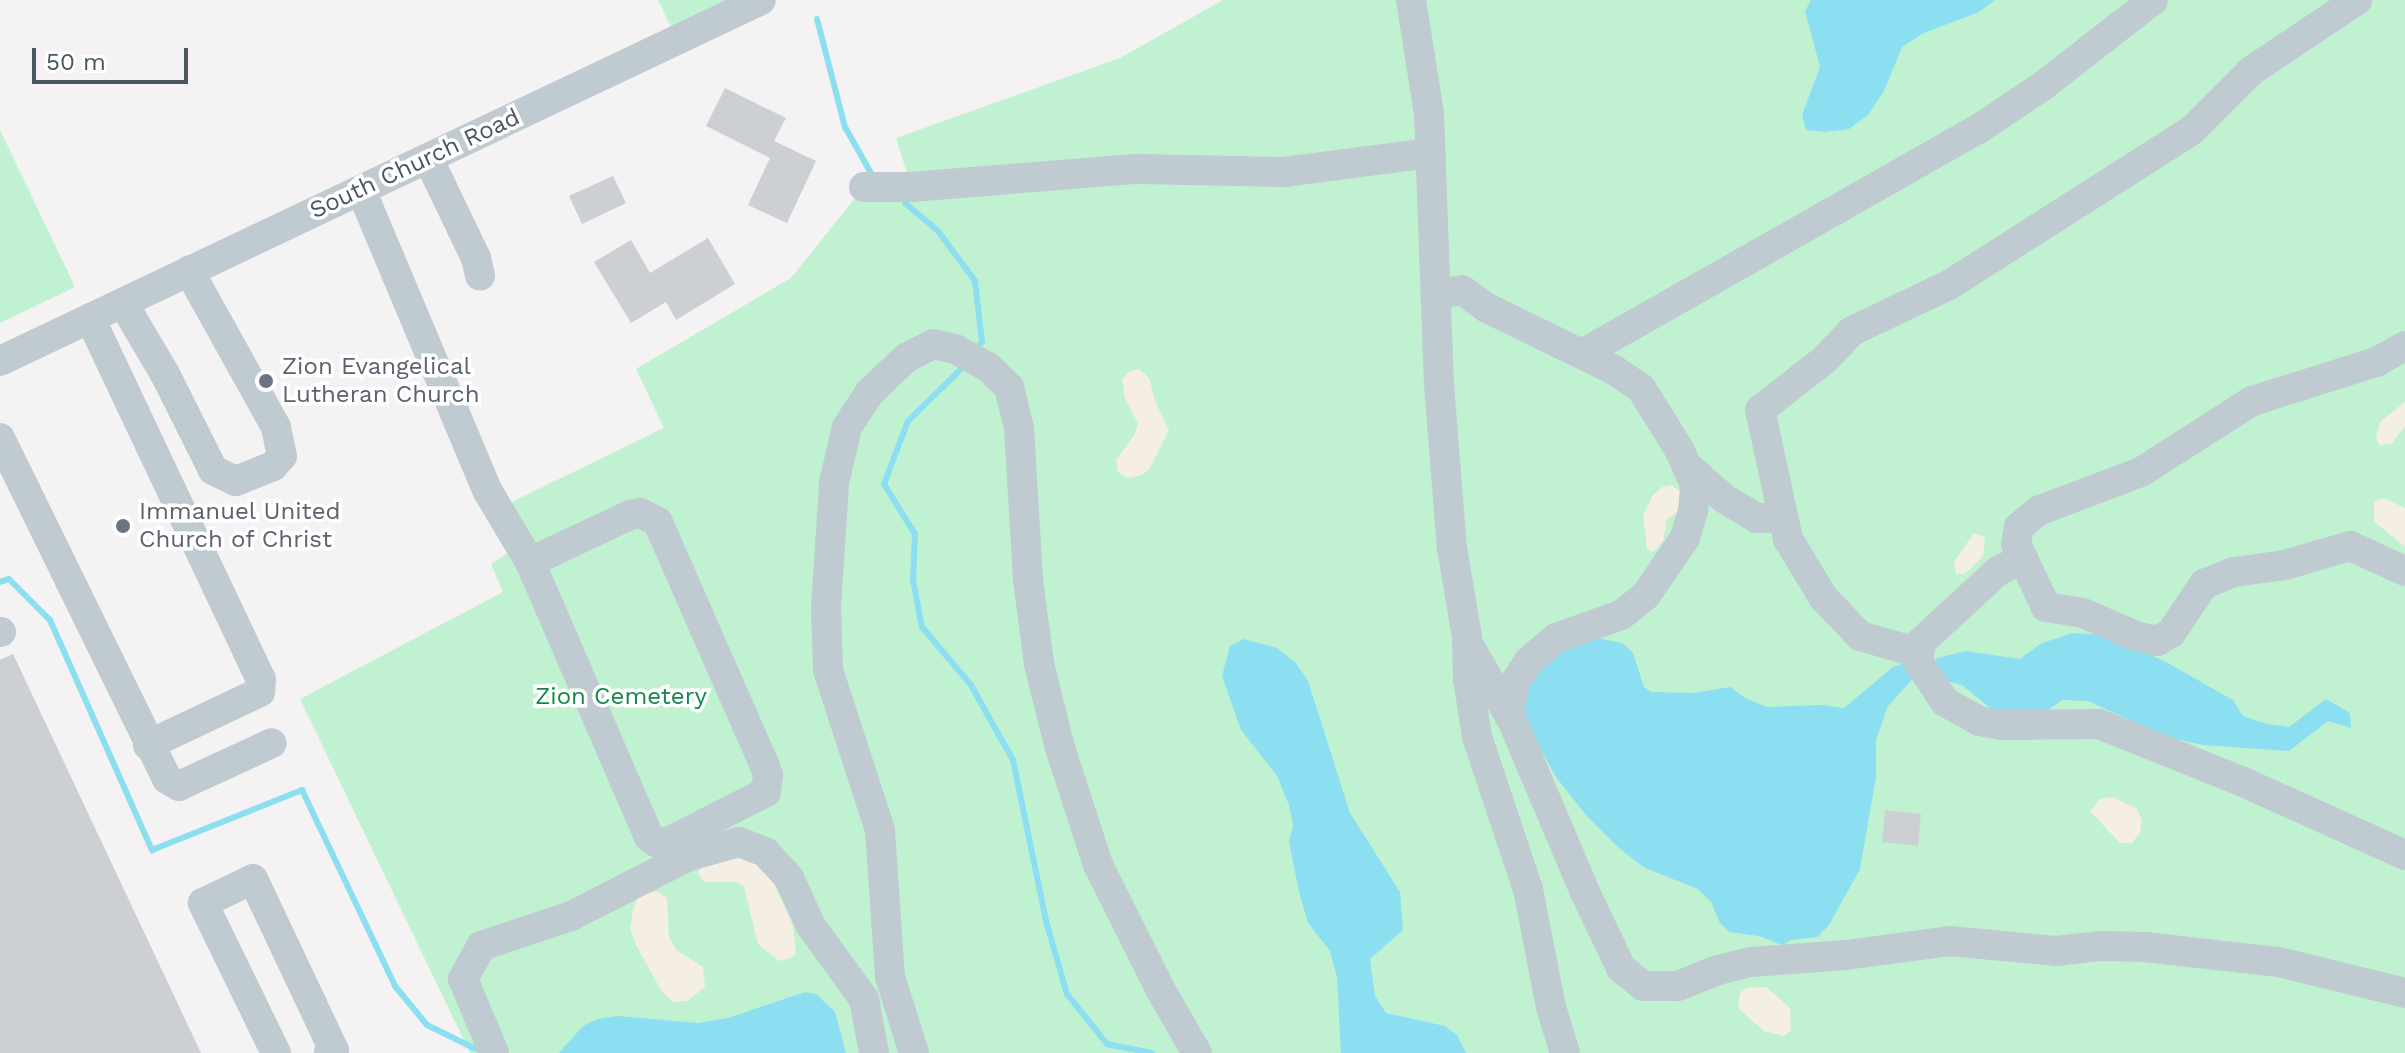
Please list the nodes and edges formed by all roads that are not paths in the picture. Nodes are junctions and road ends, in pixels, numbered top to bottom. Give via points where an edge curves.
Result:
1 (761, 0) edge
2 (1411, 0) edge
3 (2153, 0) edge
4 (2357, 0) edge
5 (1431, 153) junction
6 (428, 158) junction
7 (864, 187) dead end
8 (361, 190) junction
9 (189, 271) junction
10 (480, 276) dead end
11 (1438, 294) junction
12 (123, 303) junction
13 (79, 324) junction
14 (2405, 346) edge
15 (1582, 354) junction
16 (0, 361) edge
17 (0, 438) edge
18 (1687, 466) junction
19 (1783, 517) junction
20 (2023, 558) junction
21 (530, 562) junction
22 (2405, 571) edge
23 (1467, 642) junction
24 (1919, 653) junction
25 (1510, 717) junction
26 (272, 743) dead end
27 (148, 745) junction
28 (2405, 855) edge
29 (2405, 993) edge
30 (276, 1053) edge
31 (329, 1053) edge
32 (494, 1053) edge
33 (874, 1053) edge
34 (914, 1053) edge
35 (1197, 1053) edge
36 (1565, 1053) edge

1 - 6 street, South Church Road
2 - 5 street
3 - 15 street via 1980,128
4 - 19 street via 2251,71 2192,130 1949,285 1852,331 1760,410
5 - 7 street via 1284,172 1137,169
5 - 11 street
6 - 8 street, South Church Road
6 - 10 street
8 - 9 street, South Church Road
8 - 21 street via 487,490
9 - 12 street, South Church Road
9 - 12 street via 276,427 282,456 273,466 236,481 213,470
11 - 15 street via 1462,290 1487,308
11 - 23 street via 1445,473 1456,589
12 - 13 street, South Church Road
13 - 16 street, South Church Road
13 - 27 street via 261,679 260,692
14 - 20 street via 2376,362 2252,401 2141,472 2038,511 2019,527 2016,544
15 - 18 street via 1641,388
17 - 27 street
18 - 19 street via 1757,518
18 - 25 street via 1695,485 1693,511 1685,538 1661,575 1621,615 1556,638 1529,661 1513,686
19 - 24 street via 1788,539 1823,597 1860,636
20 - 22 street via 2046,607 2083,613 2157,641 2171,633 2204,584 2234,572 2285,565 2350,546
20 - 24 street via 1997,572 1921,642
21 - 21 street via 649,837 668,842 766,792 764,764 658,522 640,513 630,515
23 - 25 street
23 - 36 street via 1477,737 1528,889
24 - 28 street via 1918,661 1945,702 1979,721 2099,724
25 - 29 street via 1621,968 1643,986 1678,986 1751,962 1949,941 2056,951 2145,947 2279,962
26 - 27 street via 179,786 167,779
30 - 31 street via 203,903 253,879 334,1050
32 - 33 street via 463,979 481,946 571,916 689,856 739,842 765,852 789,878 811,926 864,999
34 - 35 street via 890,977 880,830 828,670 826,608 834,483 847,427 870,392 906,358 933,344 971,358 1009,387 1019,428 1035,636 1060,748 1098,865

